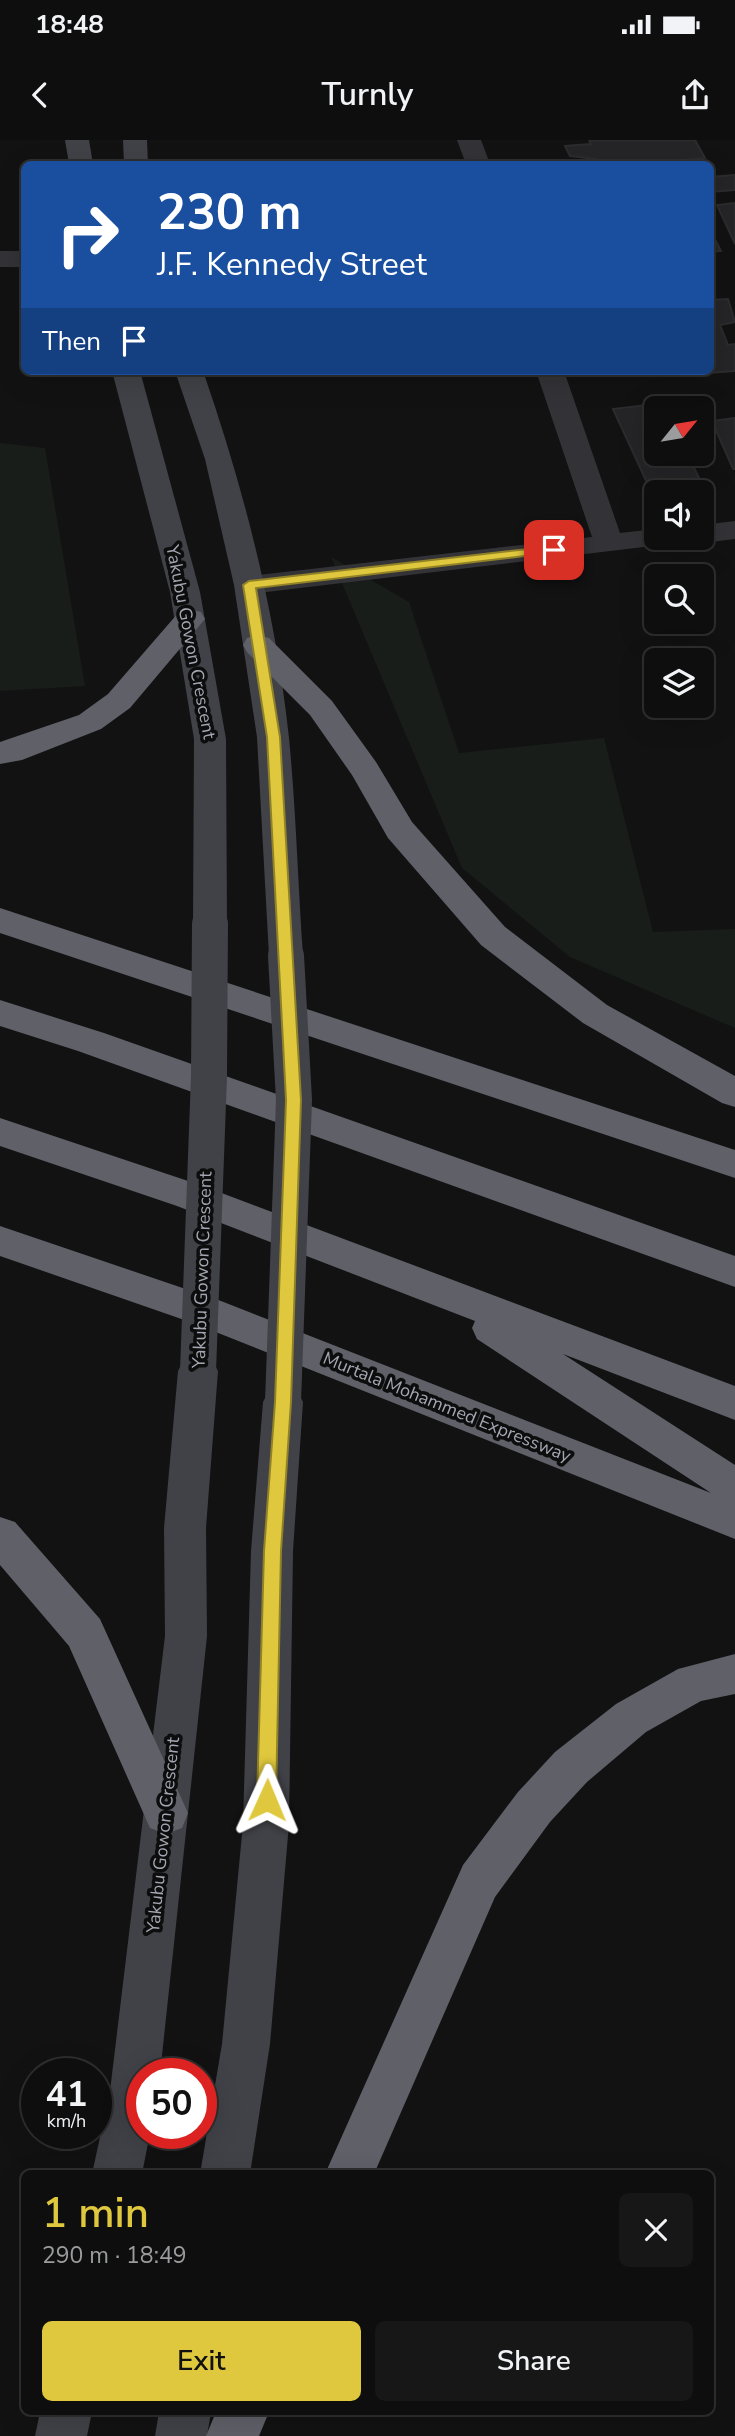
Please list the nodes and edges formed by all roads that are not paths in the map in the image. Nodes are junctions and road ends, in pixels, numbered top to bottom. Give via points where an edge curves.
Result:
1 (77, 140) edge
2 (135, 140) edge
3 (469, 140) edge
4 (80, 161) edge
5 (136, 161) edge
6 (477, 161) edge
7 (0, 259) edge
8 (21, 259) edge
9 (127, 375) edge
10 (190, 375) edge
11 (551, 375) edge
12 (735, 530) edge
13 (714, 533) edge
14 (644, 539) edge
15 (609, 543) junction
16 (249, 585) junction
17 (190, 619) junction
18 (258, 645) junction
19 (0, 753) edge
20 (0, 920) edge
21 (0, 991) edge
22 (0, 1013) edge
23 (91, 1042) junction
24 (735, 1093) edge
25 (0, 1132) edge
26 (735, 1164) edge
27 (0, 1241) edge
28 (735, 1272) edge
29 (430, 1289) junction
30 (735, 1403) edge
31 (735, 1487) edge
32 (735, 1521) edge
33 (0, 1535) edge
34 (735, 1674) edge
35 (166, 1813) junction
36 (118, 2170) edge
37 (226, 2170) edge
38 (351, 2170) edge
39 (65, 2415) edge
40 (184, 2415) edge
41 (242, 2415) edge
42 (61, 2436) edge
43 (181, 2436) edge
44 (232, 2436) edge

1 - 4 main road
2 - 5 main road
3 - 6 street
7 - 8 street
9 - 17 main road, Yakubu Gowon Crescent
10 - 16 main road via 219,459
11 - 15 street
12 - 13 street
14 - 15 street
15 - 16 street
16 - 18 main road
17 - 19 highway via 119,701 90,722
17 - 35 main road, Yakubu Gowon Crescent, bridge via 210,739 209,1076 198,1371 185,1528 186,1636
18 - 24 highway via 321,708 400,830 493,936 595,1014
18 - 37 main road, bridge via 273,737 294,1100 283,1402 272,1551 266,1824 246,2044
20 - 26 highway
21 - 23 highway
22 - 23 highway
23 - 28 highway
25 - 29 highway via 190,1196
27 - 32 highway, Murtala Mohammed Expressway via 207,1312
29 - 30 highway
29 - 31 highway
33 - 35 highway via 85,1633
34 - 38 highway via 693,1683 631,1718 571,1767 534,1807 479,1881
35 - 36 main road, Yakubu Gowon Crescent via 134,2091
39 - 42 main road
40 - 43 main road
41 - 44 highway

